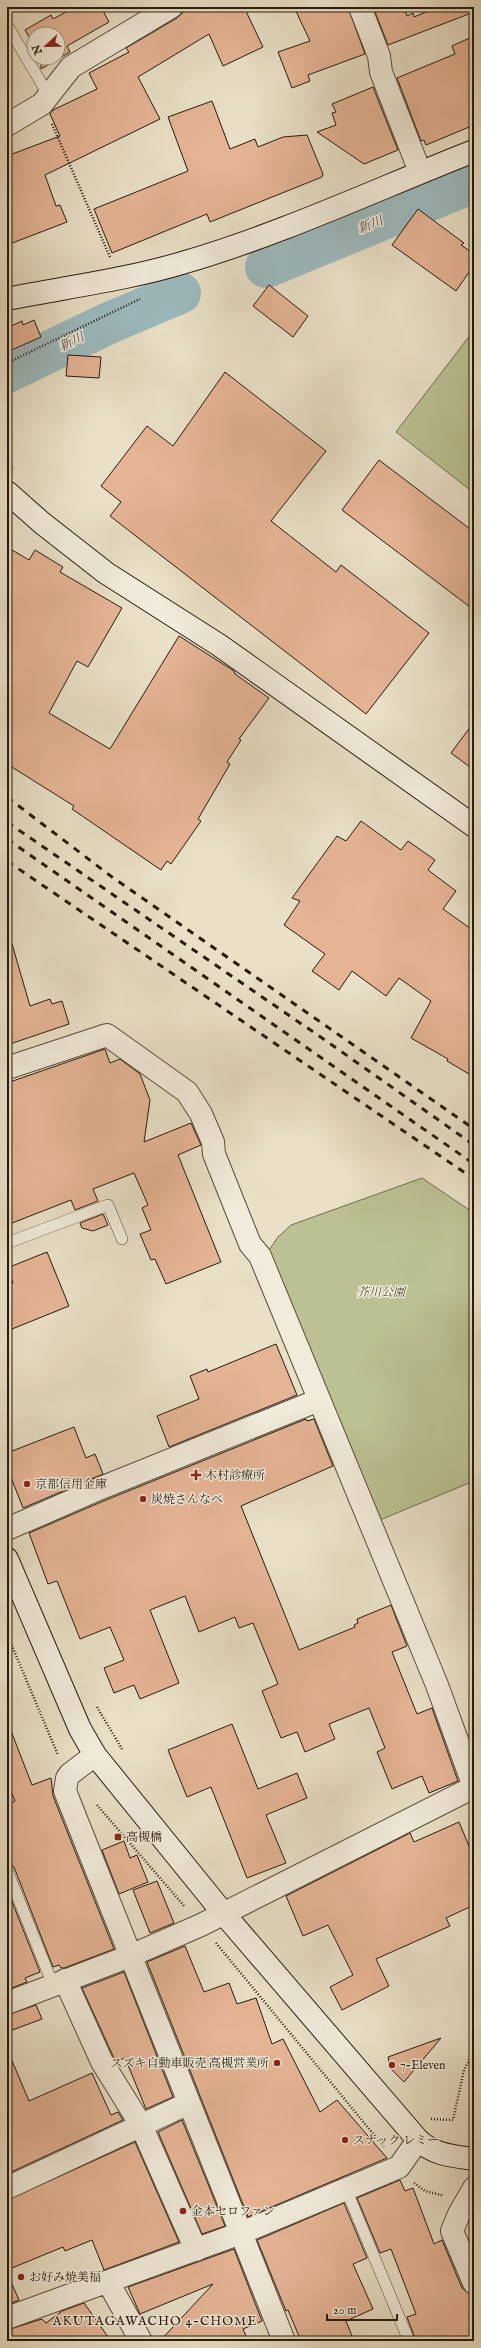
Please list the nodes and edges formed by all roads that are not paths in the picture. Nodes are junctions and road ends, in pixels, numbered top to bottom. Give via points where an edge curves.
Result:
1 (171, 7) edge
2 (360, 7) edge
3 (7, 25) edge
4 (46, 99) junction
5 (7, 126) edge
6 (474, 151) edge
7 (420, 172) junction
8 (7, 299) edge
9 (7, 492) edge
10 (474, 826) edge
11 (7, 1068) edge
12 (122, 1239) dead end
13 (7, 1243) edge
14 (319, 1400) junction
15 (7, 1529) edge
16 (7, 1559) edge
17 (95, 1755) junction
18 (474, 1787) edge
19 (7, 1870) edge
20 (224, 1914) junction
21 (130, 1956) junction
22 (59, 1982) junction
23 (9, 1997) edge
24 (189, 2102) junction
25 (141, 2125) junction
26 (418, 2140) junction
27 (474, 2159) edge
28 (7, 2188) edge
29 (474, 2188) edge
30 (346, 2189) junction
31 (242, 2233) junction
32 (196, 2250) junction
33 (108, 2282) junction
34 (474, 2283) edge
35 (7, 2318) edge
36 (142, 2341) edge
37 (284, 2341) edge
38 (409, 2341) edge

1 - 4 street via 71,67
2 - 7 street
3 - 4 lane via 43,86
4 - 5 street
6 - 7 street
7 - 8 street via 247,241 182,263 115,280
9 - 10 street via 106,573 219,645
11 - 14 street via 107,1035 187,1092 201,1114 213,1142 214,1154 250,1244 260,1256
12 - 13 lane via 108,1205
14 - 15 street
14 - 18 street via 437,1685
16 - 17 street via 80,1729
17 - 20 street
17 - 21 street via 70,1774 65,1791
18 - 20 street
19 - 22 lane
20 - 21 street
20 - 26 street
21 - 22 street
21 - 24 street
22 - 23 street
22 - 25 street via 102,2062
24 - 25 street
24 - 31 street
25 - 28 street
25 - 32 street
26 - 27 street via 439,2153
26 - 30 street via 399,2167
29 - 34 street via 452,2231
30 - 31 street
30 - 38 lane
31 - 32 street
31 - 37 street
32 - 33 street
33 - 35 street
33 - 36 street

